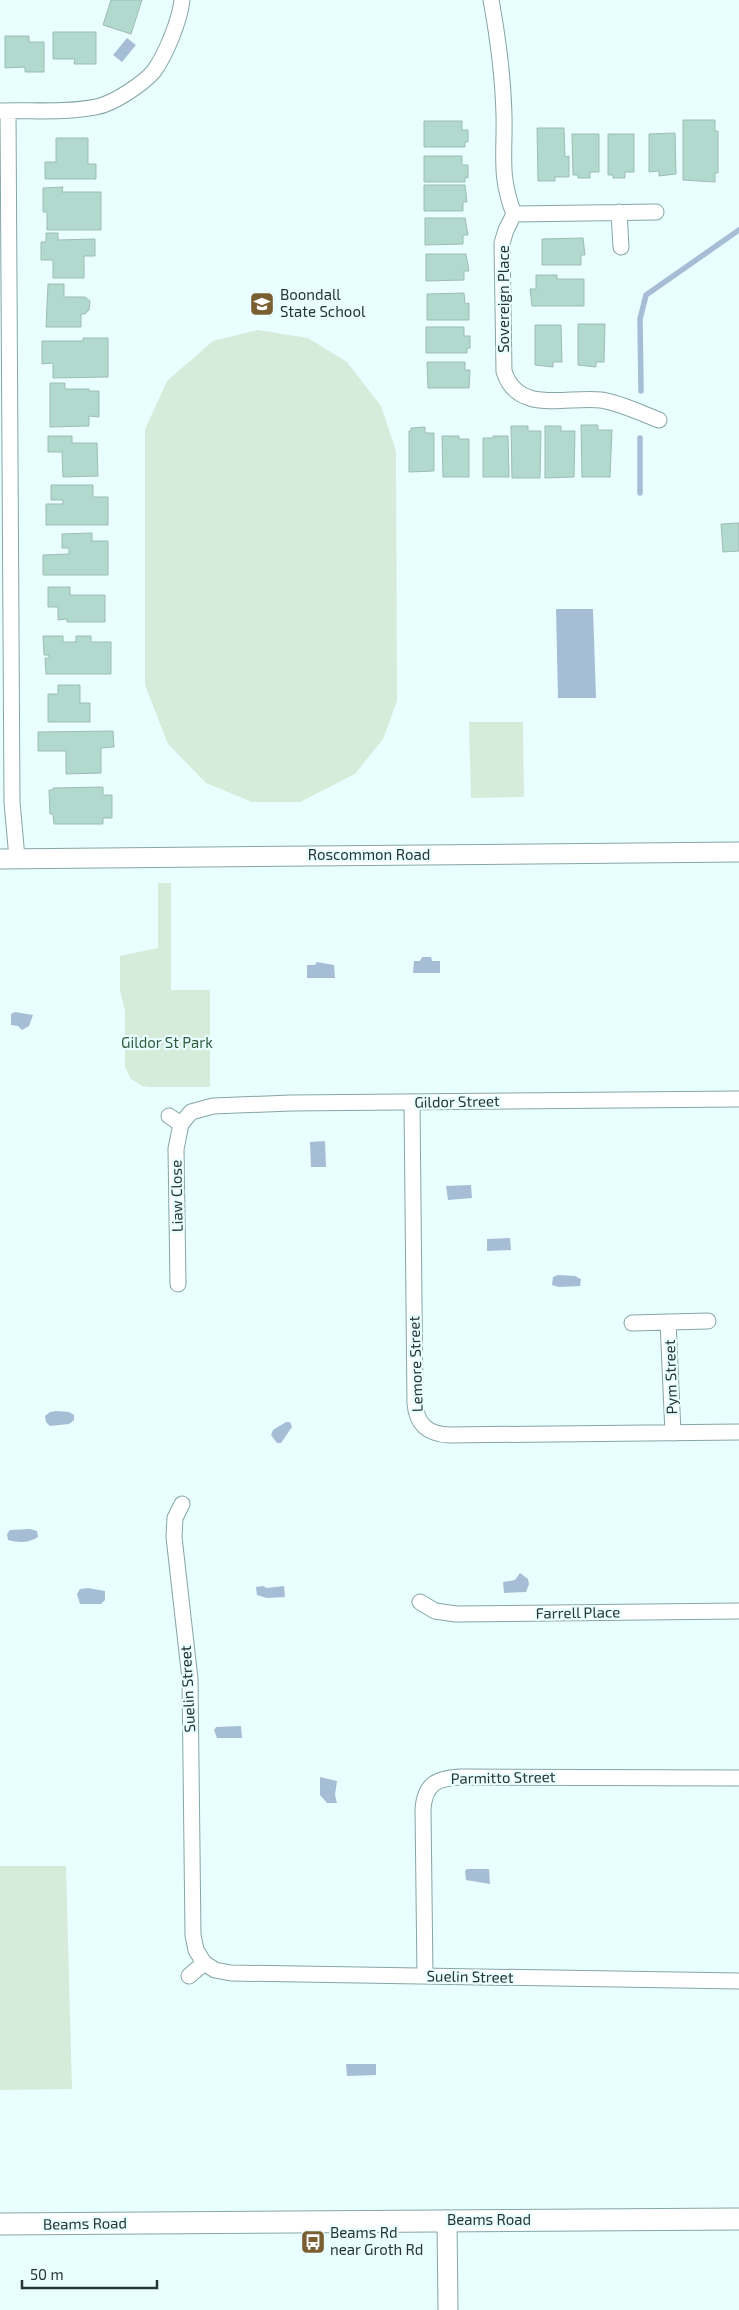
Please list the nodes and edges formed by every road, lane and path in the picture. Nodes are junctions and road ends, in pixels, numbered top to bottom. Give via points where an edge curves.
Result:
1 (182, 0) edge
2 (491, 0) edge
3 (4, 111) edge
4 (619, 212) junction
5 (656, 212) dead end
6 (514, 214) junction
7 (621, 247) dead end
8 (659, 420) dead end
9 (739, 852) edge
10 (8, 858) edge
11 (739, 1099) edge
12 (412, 1103) junction
13 (175, 1120) joint
14 (178, 1284) dead end
15 (708, 1321) dead end
16 (668, 1322) junction
17 (632, 1323) dead end
18 (739, 1432) edge
19 (673, 1433) junction
20 (182, 1504) dead end
21 (420, 1602) dead end
22 (739, 1611) edge
23 (739, 1778) edge
24 (204, 1963) junction
25 (189, 1976) dead end
26 (425, 1976) junction
27 (739, 1981) edge
28 (739, 2219) edge
29 (447, 2220) junction
30 (0, 2224) edge
31 (448, 2310) edge

1 - 3 street via 181,13 154,71 126,94 97,107
2 - 6 street via 500,44 503,180
3 - 10 street via 12,802
4 - 5 street
4 - 6 street
4 - 7 street
6 - 8 street, Sovereign Place via 502,243 504,371 512,389 536,400 615,403
9 - 10 street, Roscommon Road
11 - 12 street, Gildor Street
12 - 13 street, Gildor Street via 207,1106
12 - 19 street, Lemore Street via 415,1404 420,1422 435,1434 449,1435
13 - 14 street, Liaw Close
15 - 16 street, Pym Street
16 - 17 street, Pym Street
16 - 19 street, Pym Street
18 - 19 street, Lemore Street
20 - 24 street, Suelin Street via 175,1518 174,1537 190,1679 193,1935 196,1950
21 - 22 street, Farrell Place via 435,1611 456,1614
23 - 26 street, Parmitto Street via 462,1777 438,1781 426,1793 423,1809
24 - 25 street
24 - 26 street, Suelin Street via 215,1970 232,1973
26 - 27 street, Suelin Street
28 - 29 main road, Beams Road
29 - 30 main road, Beams Road
29 - 31 street

